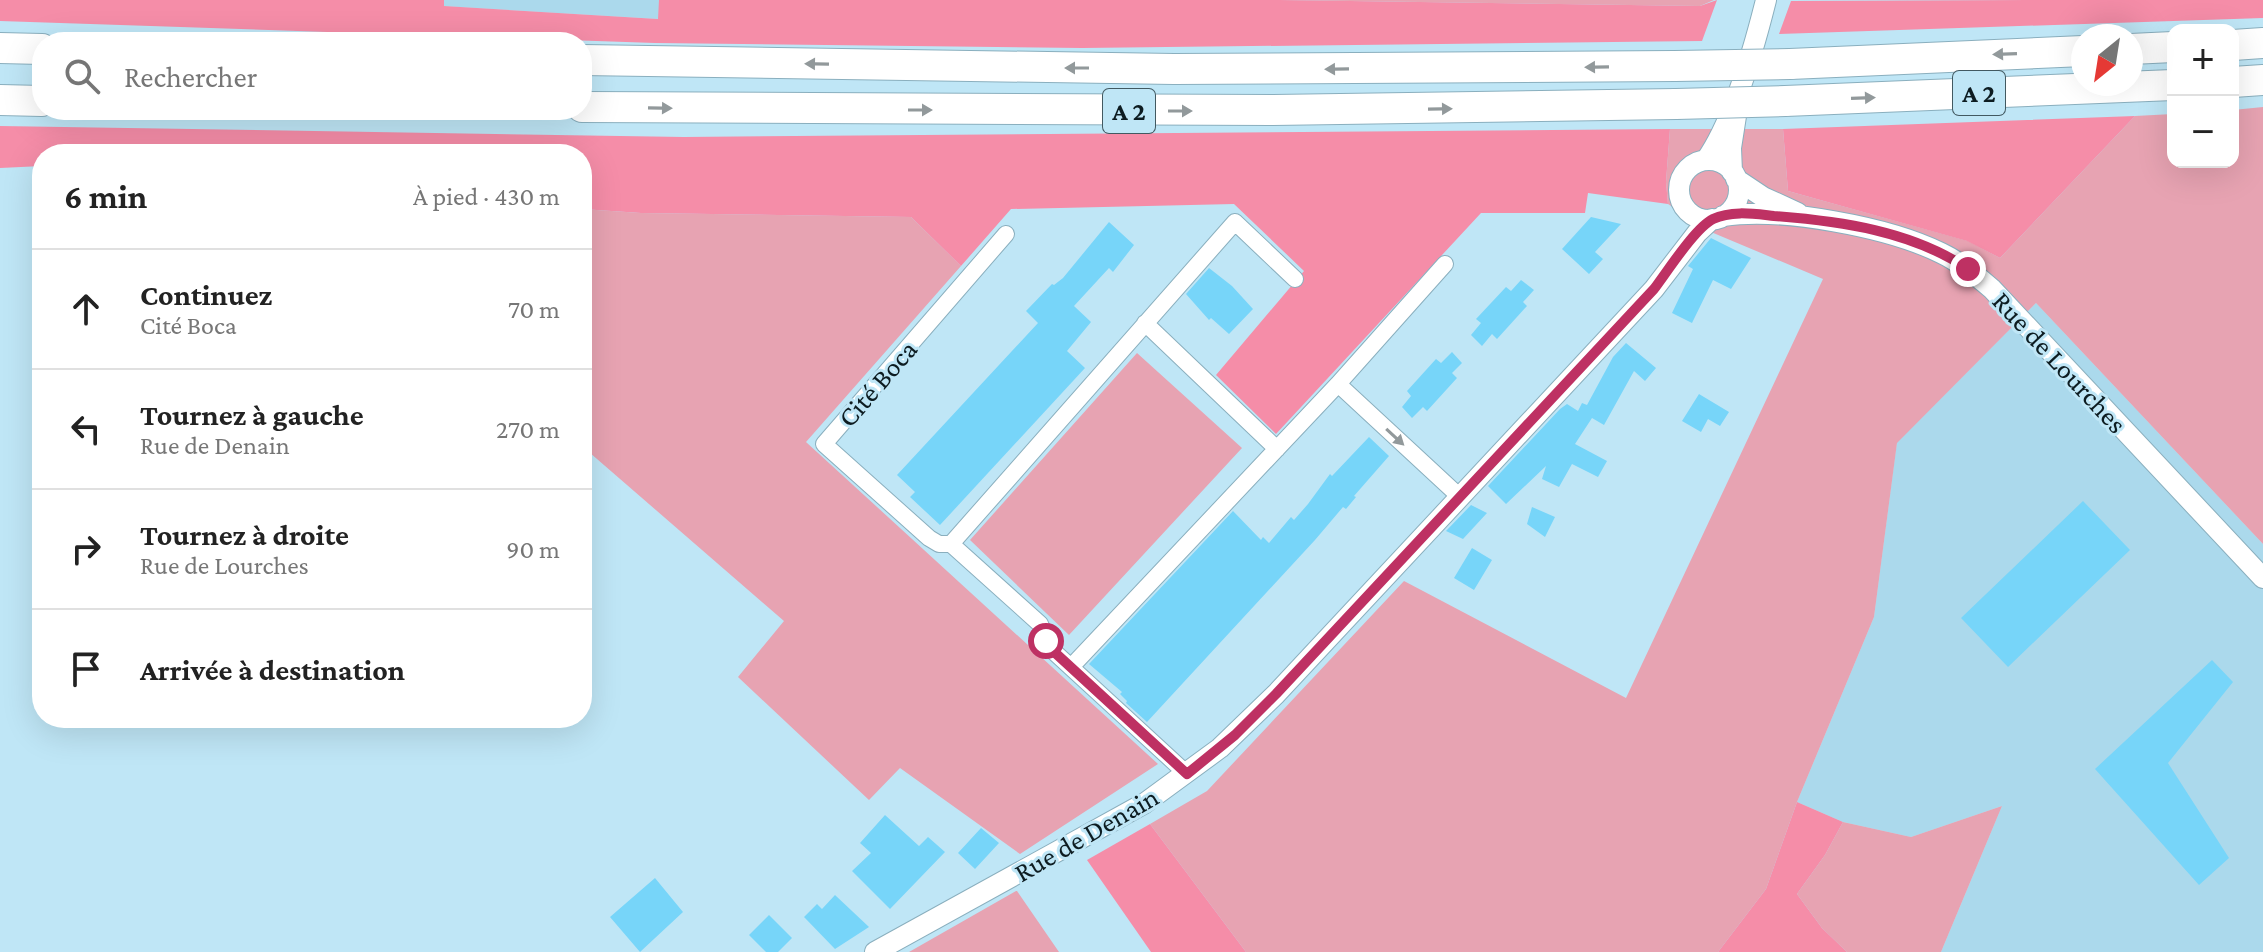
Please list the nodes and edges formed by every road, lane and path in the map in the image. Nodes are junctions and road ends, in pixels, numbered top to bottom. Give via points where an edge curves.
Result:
1 (1766, 0) edge
2 (2263, 43) edge
3 (2239, 45) edge
4 (2167, 47) edge
5 (0, 48) edge
6 (2143, 48) edge
7 (32, 49) edge
8 (2071, 52) edge
9 (592, 60) edge
10 (1743, 77) junction
11 (2263, 80) edge
12 (2239, 82) edge
13 (2167, 85) edge
14 (0, 100) edge
15 (32, 101) edge
16 (592, 107) edge
17 (1706, 160) junction
18 (1734, 176) junction
19 (1682, 204) junction
20 (1718, 217) junction
21 (1813, 218) junction
22 (1006, 234) dead end
23 (1445, 264) dead end
24 (1668, 269) junction
25 (1295, 279) dead end
26 (1145, 323) junction
27 (1338, 384) junction
28 (1277, 449) junction
29 (1460, 497) junction
30 (951, 544) junction
31 (2263, 578) edge
32 (1071, 667) junction
33 (1187, 774) junction
34 (875, 952) edge

1 - 10 street
2 - 3 highway
4 - 6 highway
5 - 7 highway
8 -> 9 highway, A 2, bridge via 1790,64 1174,69
10 - 17 street
10 - 18 street via 1733,129
11 - 12 highway
16 -> 13 highway, A 2, bridge via 1231,111 1676,104
14 - 15 highway
17 - 18 street via 1719,162
17 - 19 street via 1684,174
18 - 20 street via 1736,202
18 - 21 street, Rue de Lourches via 1775,203
19 - 20 street via 1695,216
19 - 24 street, Rue de Denain
20 - 21 street, Rue de Lourches
20 - 24 street, Rue de Denain
21 - 31 street, Rue de Lourches via 1911,241 1968,269
22 - 30 street, Cité Boca via 824,444 929,538
23 - 27 street
24 - 29 street, Rue de Denain
25 - 26 street via 1235,222
26 - 28 street
26 - 30 street
27 - 28 street
27 -> 29 street
28 - 32 street
29 - 33 street, Rue de Denain via 1270,701
30 - 32 street, Cité Boca via 1040,624 1048,645
32 - 33 street, Cité Boca
33 - 34 street, Rue de Denain via 1100,830

